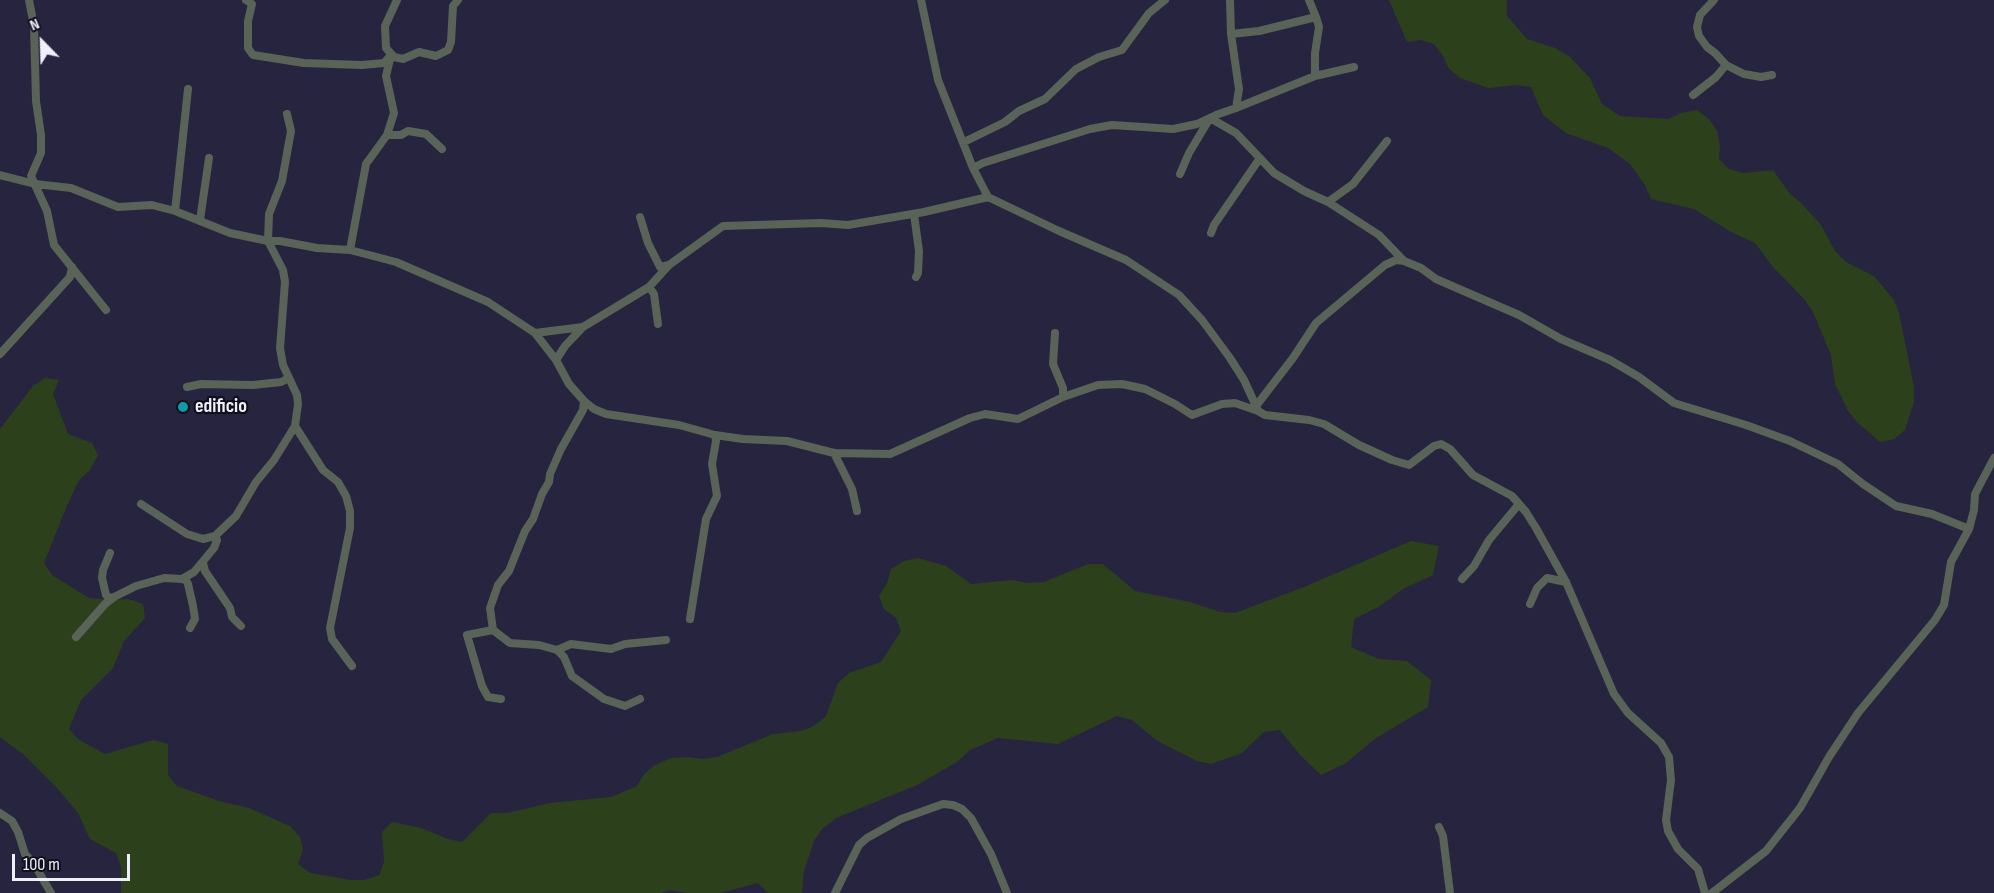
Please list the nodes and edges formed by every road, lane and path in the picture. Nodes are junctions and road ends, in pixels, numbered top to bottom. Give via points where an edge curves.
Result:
1 (28, 0) edge
2 (246, 0) edge
3 (396, 0) edge
4 (458, 0) edge
5 (921, 0) edge
6 (1165, 0) edge
7 (1230, 0) edge
8 (1309, 0) edge
9 (1713, 0) edge
10 (1316, 17) junction
11 (1232, 34) junction
12 (391, 55) junction
13 (1726, 65) junction
14 (1354, 67) dead end
15 (1772, 75) dead end
16 (1315, 76) junction
17 (188, 89) dead end
18 (1693, 95) dead end
19 (1236, 108) junction
20 (287, 114) dead end
21 (1210, 118) junction
22 (387, 135) junction
23 (1387, 141) dead end
24 (964, 142) junction
25 (442, 149) dead end
26 (209, 158) dead end
27 (1260, 158) junction
28 (973, 168) junction
29 (1180, 174) dead end
30 (0, 175) edge
31 (35, 184) junction
32 (988, 196) junction
33 (1328, 202) junction
34 (175, 211) junction
35 (914, 214) junction
36 (640, 217) dead end
37 (200, 220) junction
38 (1211, 233) dead end
39 (268, 241) junction
40 (350, 250) junction
41 (1404, 261) junction
42 (669, 265) junction
43 (72, 267) junction
44 (916, 277) dead end
45 (649, 287) junction
46 (106, 310) dead end
47 (658, 324) dead end
48 (583, 327) junction
49 (535, 333) junction
50 (1054, 333) dead end
51 (0, 354) edge
52 (556, 360) junction
53 (290, 378) junction
54 (187, 387) dead end
55 (1063, 397) junction
56 (584, 401) junction
57 (1257, 408) junction
58 (295, 426) junction
59 (715, 435) junction
60 (834, 453) junction
61 (1994, 458) edge
62 (141, 504) dead end
63 (1519, 504) junction
64 (857, 511) dead end
65 (1969, 528) junction
66 (215, 536) junction
67 (110, 553) dead end
68 (203, 563) junction
69 (182, 579) junction
70 (1462, 579) dead end
71 (1566, 582) junction
72 (114, 597) junction
73 (1530, 604) dead end
74 (690, 619) dead end
75 (242, 626) dead end
76 (190, 628) dead end
77 (493, 630) junction
78 (76, 637) dead end
79 (666, 640) dead end
80 (556, 650) junction
81 (352, 666) dead end
82 (501, 699) dead end
83 (640, 699) dead end
84 (0, 813) edge
85 (1439, 827) dead end
86 (49, 892) edge
87 (835, 893) edge
88 (1007, 893) edge
89 (1450, 893) edge
90 (1705, 893) edge
91 (1712, 893) edge

1 - 31 street via 34,26 41,135 41,153 31,176
2 - 12 street via 252,4 248,48 253,55 304,63 362,65 384,63
3 - 12 street via 385,26 386,48
4 - 12 street via 453,6 448,50 436,56 419,52 403,59
5 - 24 street via 939,80
6 - 24 street via 1149,13 1122,50 1076,69 1045,99
7 - 11 street
8 - 10 street
9 - 13 street via 1700,15 1697,27 1699,36
10 - 11 street
10 - 16 street
11 - 19 street via 1239,89
12 - 22 street via 386,76 394,113
13 - 15 street via 1755,76
13 - 18 street
14 - 16 street
16 - 19 street
17 - 34 street
19 - 21 street
20 - 39 street via 291,131 282,181 270,214
21 - 27 street via 1236,133
21 - 28 street via 1173,129 1112,125 1090,129
21 - 29 street
22 - 25 street via 408,131 426,134
22 - 40 street via 366,164
23 - 33 street via 1353,184
24 - 28 street
26 - 37 street
27 - 33 street via 1275,173
27 - 38 street
28 - 32 street
30 - 31 street
31 - 34 street via 71,188 118,207 152,205
31 - 43 street via 47,211 54,245
32 - 35 street
32 - 57 street via 1126,260 1179,295 1230,358
33 - 41 street via 1379,235
34 - 37 street
35 - 42 street via 848,225 723,226
35 - 44 street via 919,251
36 - 42 street via 660,267
37 - 39 street via 230,233
39 - 40 street
39 - 53 street via 285,282 280,348
40 - 49 street via 396,262 489,302
41 - 57 street via 1385,265 1316,323
41 - 65 street via 1610,360 1674,403 1790,441 1838,464 1896,506
42 - 45 street
43 - 46 street
43 - 51 street via 70,278
45 - 47 street via 654,294
45 - 48 street
48 - 49 street
48 - 52 street
49 - 52 street
50 - 55 street via 1053,364
52 - 56 street
53 - 54 street via 253,385
53 - 58 street via 298,404
55 - 57 street via 1098,386 1122,384 1145,389 1192,415 1222,404
55 - 60 street via 1018,419 985,414 970,418 890,454
56 - 59 street via 606,414 679,425
56 - 77 street via 509,571 498,585 490,608
57 - 63 street via 1265,415 1324,424 1359,445 1409,465 1441,444 1473,475 1512,496
58 - 66 street via 236,516
58 - 81 street via 323,470 338,482 346,496 350,528 330,628 332,639
59 - 60 street via 787,441
59 - 74 street via 712,464 717,496 706,519
60 - 64 street via 852,489
61 - 65 street via 1975,494
62 - 66 street via 187,534 202,539
63 - 70 street
63 - 71 street
65 - 91 street via 1951,562 1944,605 1935,620 1858,713 1800,808 1766,851
66 - 68 street via 214,548
67 - 72 street via 102,578 106,595
68 - 69 street
68 - 75 street via 232,617
69 - 72 street via 164,578
69 - 76 street via 188,584 193,606 195,619
71 - 73 street via 1547,578
71 - 90 street via 1614,694 1628,713 1661,743 1669,757 1668,831 1678,849 1698,869
72 - 78 street
77 - 80 street via 510,643
77 - 82 street via 467,635 482,686 489,697
79 - 80 street via 611,649 571,644
80 - 83 street via 564,657 572,676 604,699 625,706
84 - 86 street via 12,821 25,854
85 - 89 street
87 - 88 street via 867,838 901,819 943,804 962,809 971,818

